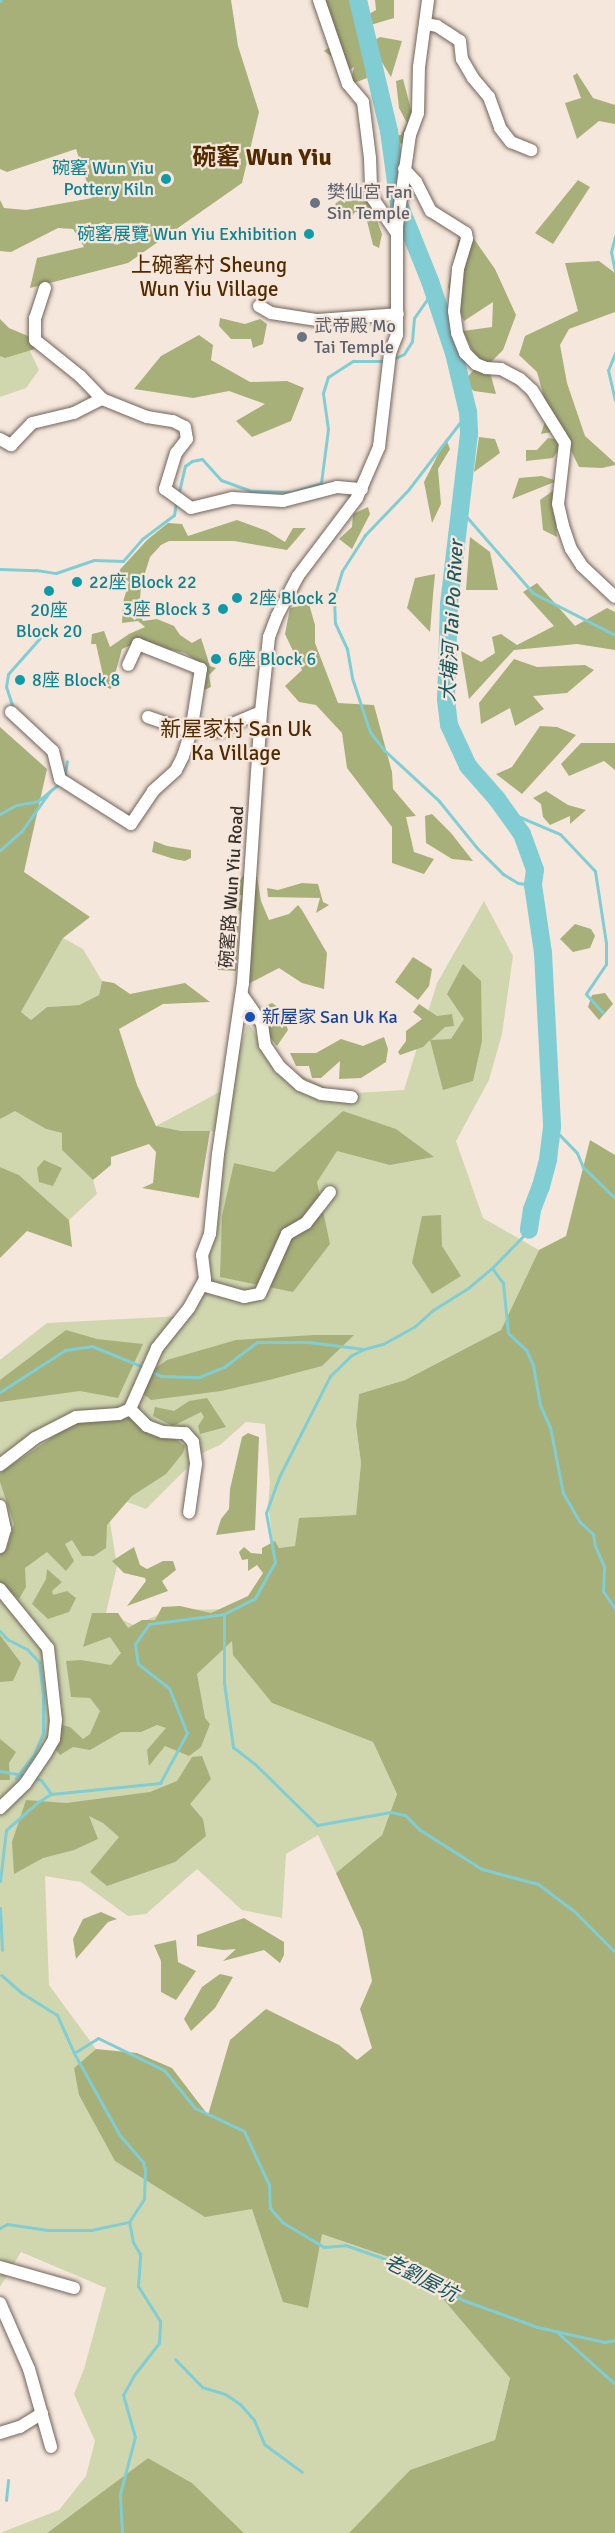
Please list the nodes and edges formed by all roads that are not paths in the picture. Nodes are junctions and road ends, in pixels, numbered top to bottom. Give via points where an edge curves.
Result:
1 (319, 0) edge
2 (428, 0) edge
3 (425, 24) junction
4 (531, 150) dead end
5 (404, 169) junction
6 (396, 229) junction
7 (45, 288) dead end
8 (259, 306) dead end
9 (398, 314) junction
10 (102, 399) junction
11 (0, 438) edge
12 (362, 489) junction
13 (615, 597) edge
14 (128, 665) dead end
15 (12, 712) dead end
16 (261, 712) junction
17 (148, 717) dead end
18 (191, 732) junction
19 (242, 995) junction
20 (352, 1097) dead end
21 (330, 1191) dead end
22 (202, 1285) junction
23 (130, 1409) junction
24 (0, 1465) edge
25 (0, 1506) edge
26 (189, 1513) dead end
27 (0, 1547) edge
28 (0, 1588) edge
29 (0, 1808) edge
30 (0, 2267) edge
31 (74, 2288) dead end
32 (0, 2303) edge
33 (42, 2413) junction
34 (0, 2433) edge
35 (51, 2447) dead end

1 - 6 street via 348,84 363,102 371,196
2 - 3 street, 碗窰路 Wun Yiu Road
3 - 4 street via 436,26 460,41 462,59 489,97 500,128 511,142
3 - 5 street, 碗窰路 Wun Yiu Road via 418,113
5 - 6 street, 碗窰路 Wun Yiu Road
5 - 13 street via 416,182 431,211 466,233 454,312 465,353 476,364 501,369 520,379 532,390 565,443 558,504 563,526 582,566
6 - 9 street, 碗窰路 Wun Yiu Road
7 - 10 street via 35,318 35,340
8 - 9 street via 271,313 317,320
9 - 12 street, 碗窰路 Wun Yiu Road via 397,335 387,369 379,447
10 - 11 street via 81,411 32,423 11,445
10 - 12 street via 185,427 187,439 176,453 165,489 191,508 232,498 283,501 337,487
12 - 16 street, 碗窰路 Wun Yiu Road via 298,576 277,616 269,637
14 - 18 street via 138,644 201,669
15 - 18 street via 52,751 65,782 131,824 153,791 176,770
16 - 18 street via 227,729 199,727
16 - 19 street, 碗窰路 Wun Yiu Road
17 - 18 street
19 - 20 street via 261,1023 266,1045 280,1067 300,1085 321,1094
19 - 22 street, 碗窰路 Wun Yiu Road via 210,1234 202,1255
21 - 22 street via 306,1223 287,1234 260,1294 244,1297
22 - 23 street via 157,1348
23 - 24 street via 119,1414 76,1417 35,1438
23 - 26 street via 147,1426 162,1432 185,1433 193,1442 196,1464
25 - 27 street via 5,1529
28 - 29 street via 48,1648 56,1720 54,1738 46,1753 25,1784
30 - 31 street
32 - 33 street via 22,2348
33 - 34 street via 20,2427
33 - 35 street

